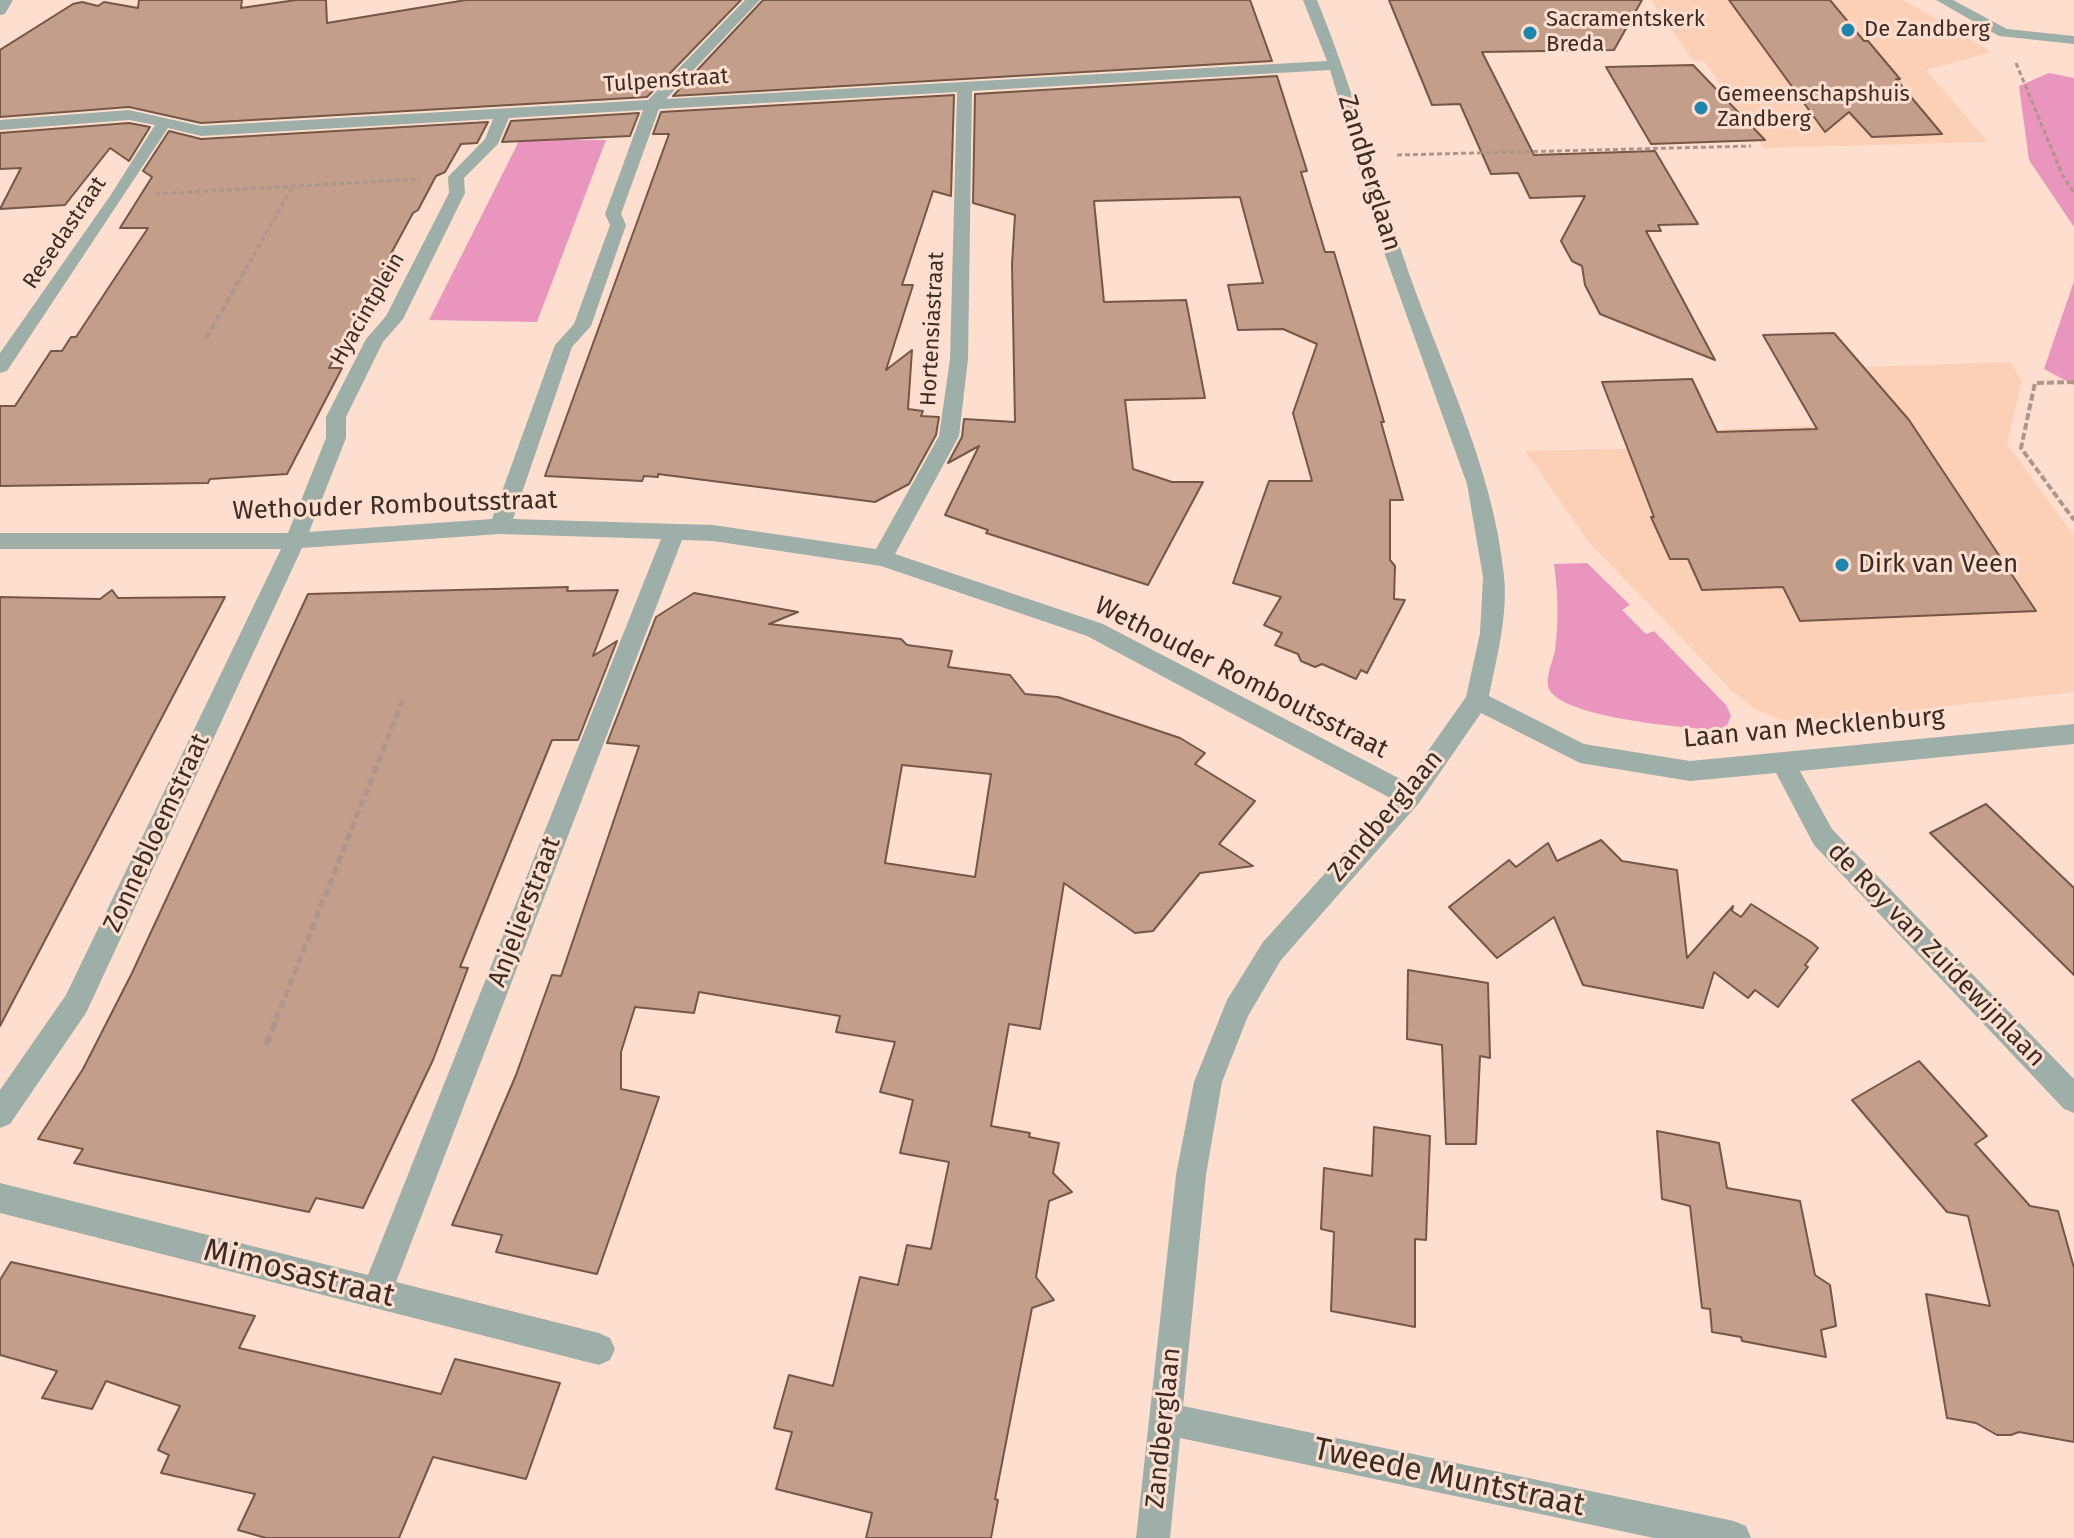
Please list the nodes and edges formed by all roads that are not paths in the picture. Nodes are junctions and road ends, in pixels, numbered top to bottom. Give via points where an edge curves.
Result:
1 (6, 0) edge
2 (753, 0) edge
3 (1310, 0) edge
4 (1943, 0) edge
5 (0, 11) edge
6 (2074, 40) edge
7 (1336, 65) junction
8 (965, 85) junction
9 (653, 104) junction
10 (503, 114) junction
11 (164, 123) junction
12 (0, 125) edge
13 (0, 367) edge
14 (500, 526) junction
15 (675, 530) junction
16 (0, 541) edge
17 (295, 541) junction
18 (882, 558) junction
19 (1477, 700) junction
20 (2074, 734) edge
21 (1783, 763) junction
22 (1410, 796) junction
23 (2074, 1099) edge
24 (0, 1114) edge
25 (0, 1198) edge
26 (376, 1294) junction
27 (599, 1349) dead end
28 (1164, 1418) junction
29 (1153, 1538) edge
30 (1734, 1538) edge

1 - 5 street
2 - 9 street
3 - 7 street, Zandberglaan
4 - 6 street via 2004,33
7 - 8 street, Tulpenstraat
7 - 19 street, Zandberglaan via 1394,255 1477,484 1494,577 1491,633
8 - 9 street, Tulpenstraat
8 - 18 street, Hortensiastraat via 959,359 949,436
9 - 10 street, Tulpenstraat
9 - 14 street via 613,214 618,225 582,326 564,345
10 - 11 street, Tulpenstraat via 201,131
10 - 17 street, Hyacintplein via 492,141 456,177 457,193 394,319 375,339 336,417 336,438
11 - 12 street, Tulpenstraat via 129,115
11 - 13 street, Resedastraat
14 - 15 street, Wethouder Romboutsstraat
14 - 17 street, Wethouder Romboutsstraat
15 - 18 street, Wethouder Romboutsstraat
15 - 26 street, Anjelierstraat
16 - 17 street, Wethouder Romboutsstraat
17 - 24 street, Zonnebloemstraat via 76,1004
18 - 22 street, Wethouder Romboutsstraat via 1095,630
19 - 21 street, Laan van Mecklenburg via 1580,753 1690,771
19 - 22 street, Zandberglaan
20 - 21 street, Laan van Mecklenburg
21 - 23 street, de Roy van Zuidewijnlaan via 1823,837
22 - 28 street, Zandberglaan via 1272,951 1237,1009 1208,1082 1191,1175
25 - 26 street, Mimosastraat
26 - 27 street, Mimosastraat
28 - 29 street, Zandberglaan
28 - 30 street, Tweede Muntstraat

